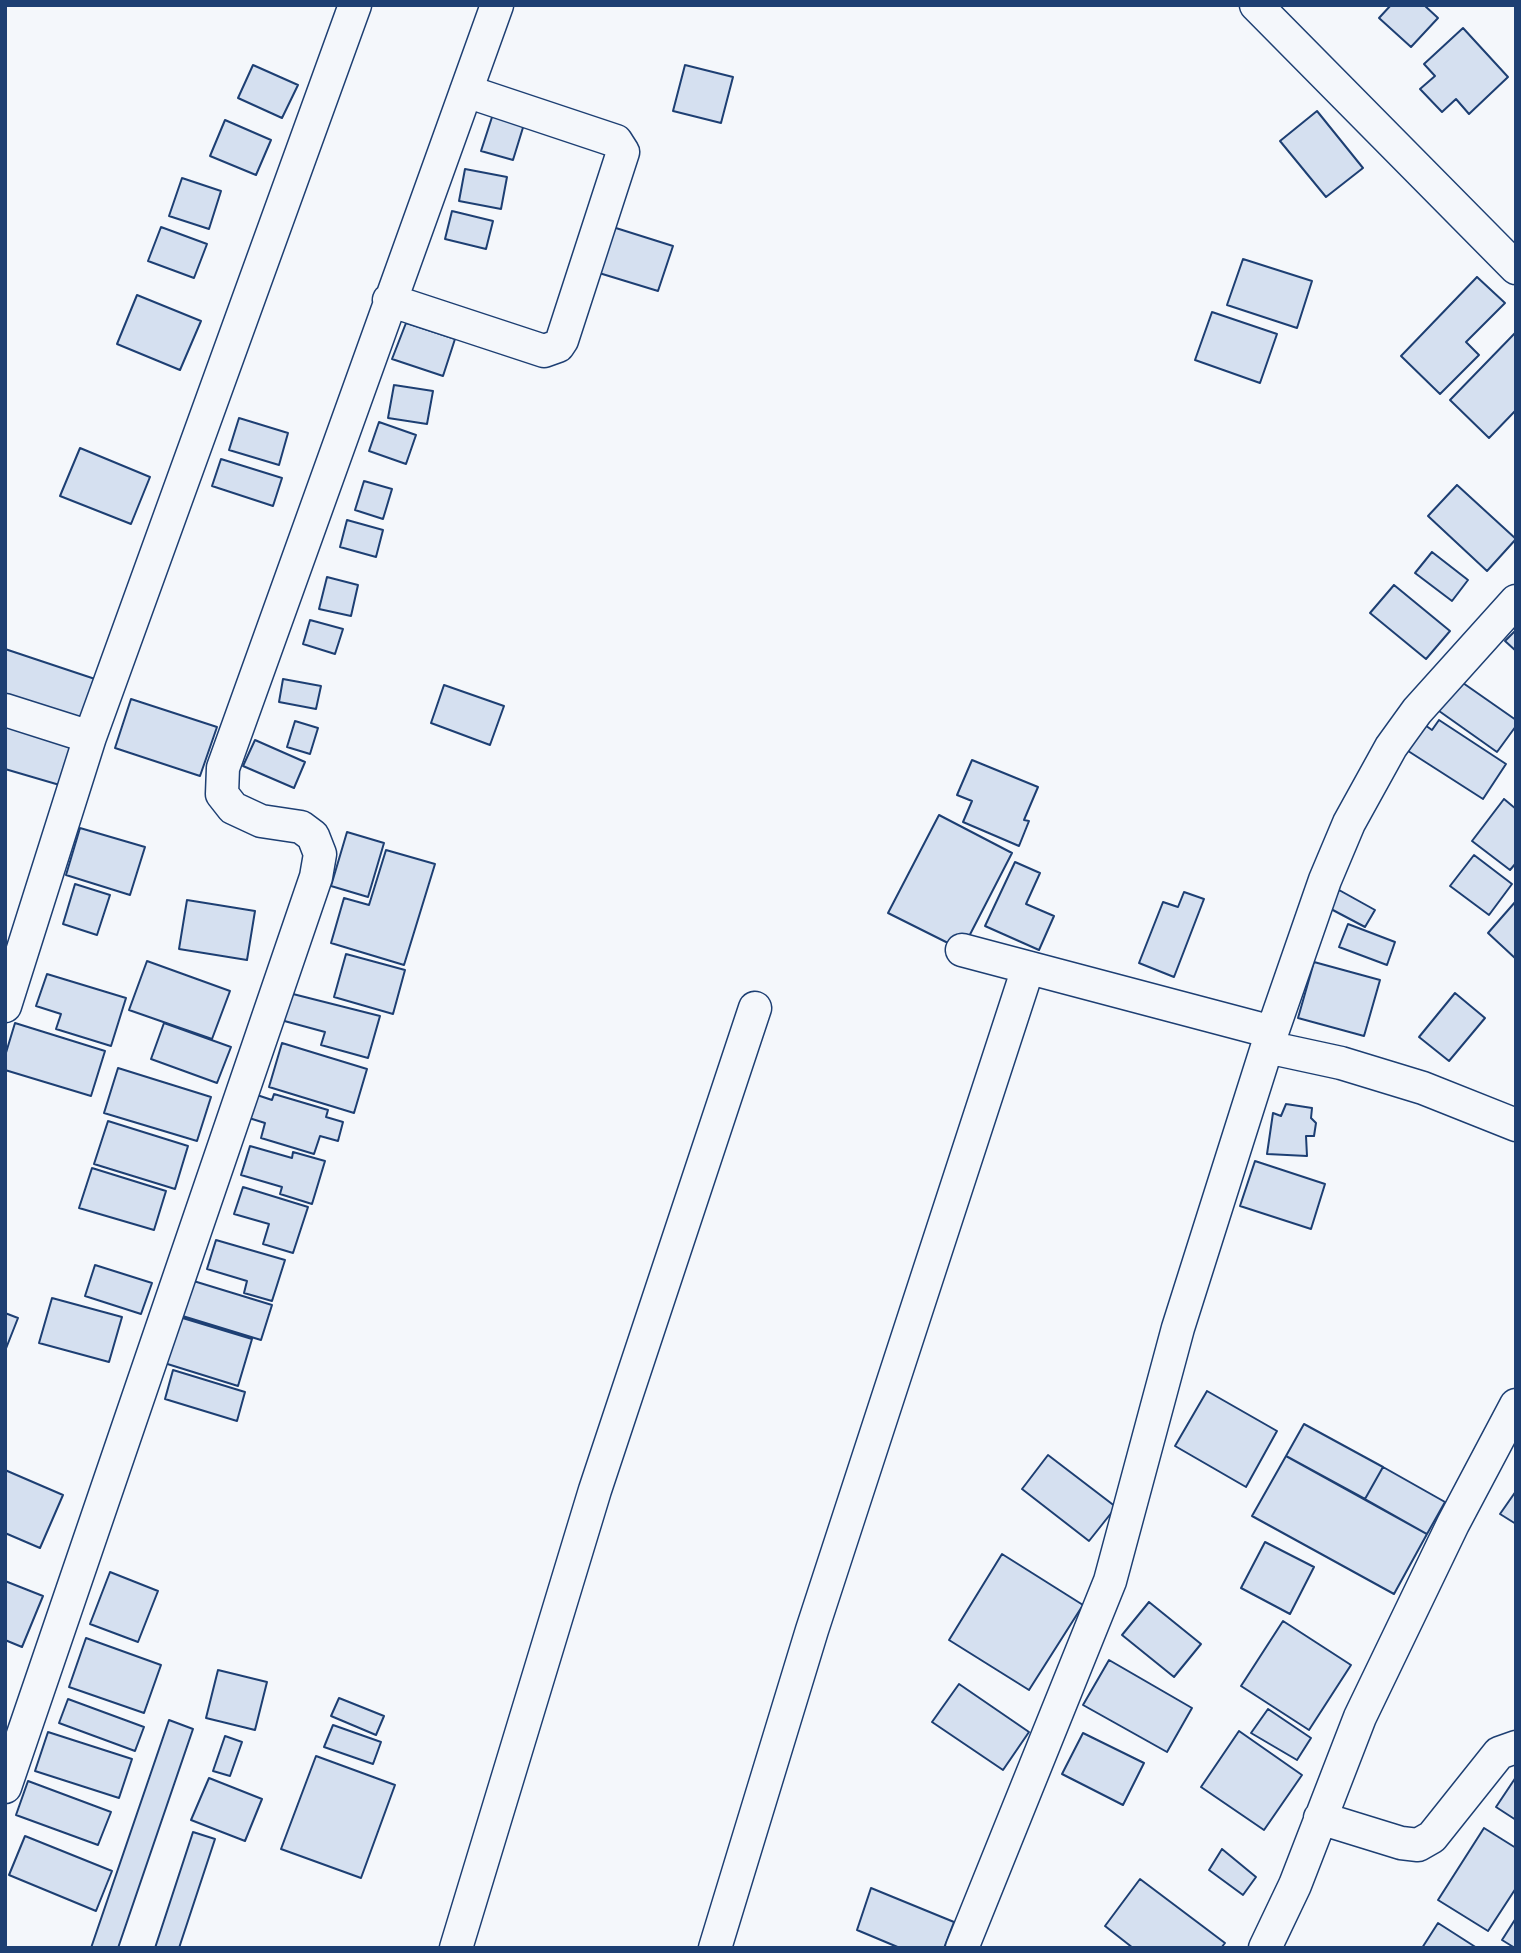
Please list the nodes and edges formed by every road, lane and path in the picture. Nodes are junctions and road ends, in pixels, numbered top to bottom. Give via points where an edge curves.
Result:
1 (355, 5) edge
2 (497, 5) edge
3 (1256, 5) edge
4 (466, 91) junction
5 (1516, 268) edge
6 (389, 300) junction
7 (1516, 601) edge
8 (5, 710) edge
9 (90, 737) junction
10 (962, 950) dead end
11 (1028, 968) junction
12 (5, 1006) edge
13 (755, 1008) dead end
14 (1270, 1039) junction
15 (1516, 1125) edge
16 (1516, 1405) edge
17 (1516, 1747) edge
18 (5, 1787) edge
19 (1320, 1818) junction
20 (456, 1948) edge
21 (715, 1948) edge
22 (962, 1948) edge
23 (1265, 1948) edge

1 - 9 street
2 - 4 street
3 - 5 street
4 - 6 street
4 - 6 street via 616,141 622,152 562,340 544,351
6 - 18 street via 223,768 222,794 233,808 261,821 301,827 313,836 320,854 316,877
7 - 14 street via 1417,711 1391,747 1349,823 1325,880
8 - 9 street
9 - 12 street
10 - 11 street
11 - 14 street
11 - 21 street via 812,1630
13 - 20 street via 594,1490
14 - 15 street via 1423,1088
14 - 22 street via 1178,1328 1110,1581
16 - 19 street via 1360,1717
17 - 19 street via 1499,1753 1432,1837 1418,1845
19 - 23 street

